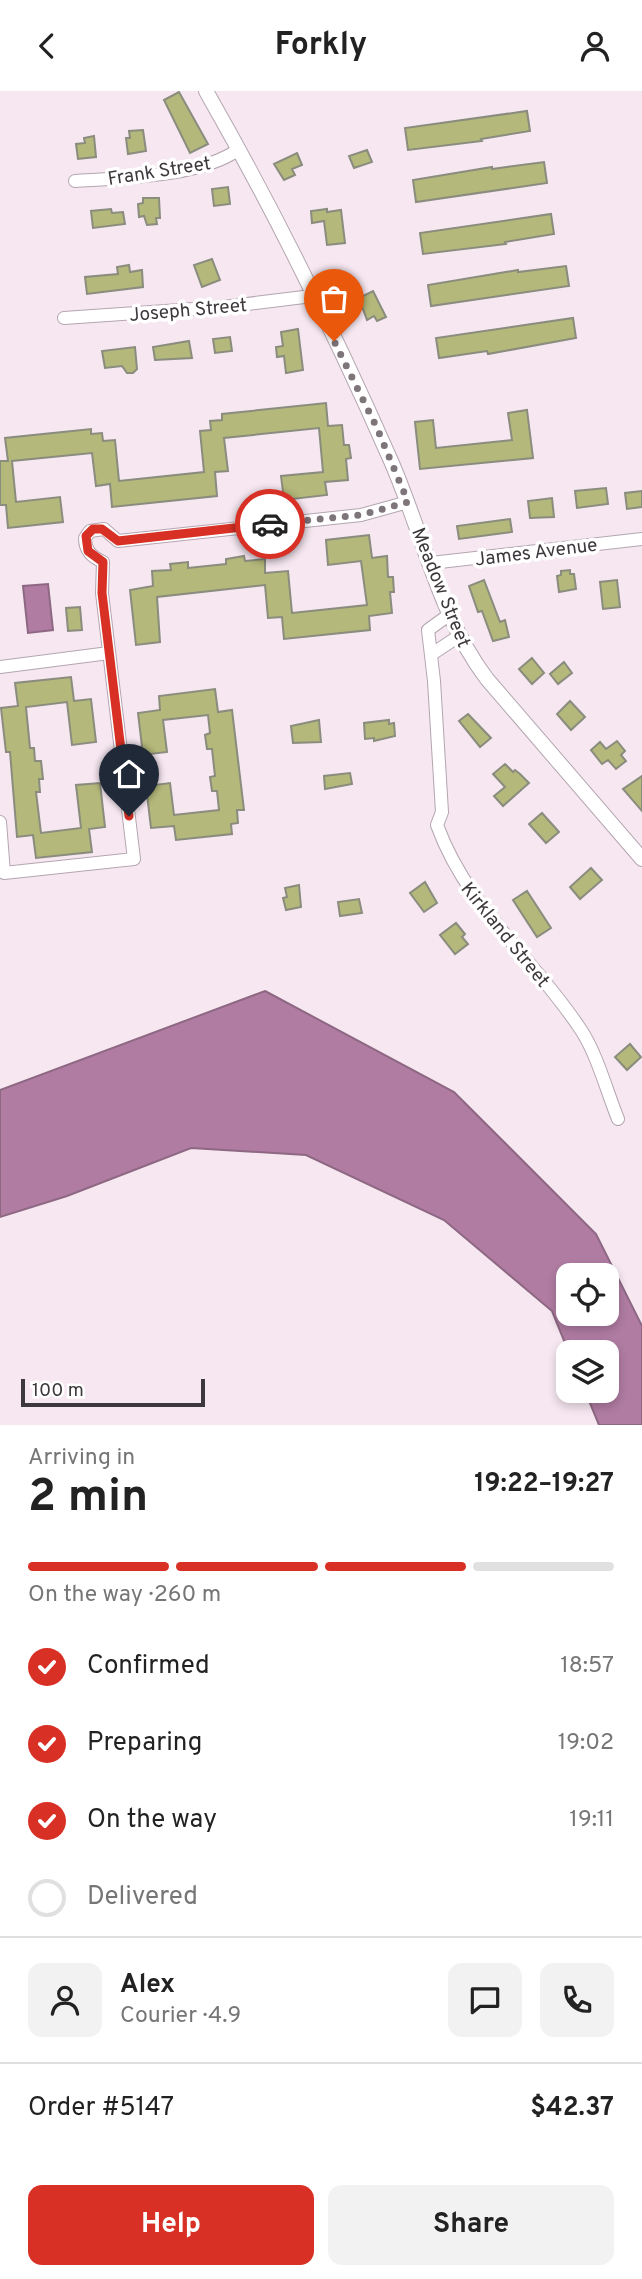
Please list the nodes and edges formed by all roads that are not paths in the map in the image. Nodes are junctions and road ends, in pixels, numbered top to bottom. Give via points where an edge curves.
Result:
1 (206, 91) edge
2 (239, 149) junction
3 (75, 181) dead end
4 (312, 296) junction
5 (64, 318) dead end
6 (408, 502) junction
7 (642, 539) edge
8 (431, 563) junction
9 (450, 614) junction
10 (459, 636) junction
11 (109, 653) junction
12 (432, 654) junction
13 (0, 667) edge
14 (0, 822) edge
15 (642, 859) edge
16 (618, 1119) dead end

1 - 2 street, Meadow Street
2 - 3 street, Frank Street via 214,164
2 - 4 street, Meadow Street
4 - 5 street, Joseph Street
4 - 6 street, Meadow Street
6 - 8 street, Meadow Street
6 - 11 street via 361,515 118,541 102,529 93,529 86,536 88,551 103,562
7 - 8 street, James Avenue
8 - 9 street, Meadow Street
9 - 10 street, Meadow Street
9 - 12 street, Kirkland Street via 428,630
10 - 12 street
10 - 15 street, Meadow Street via 487,679
11 - 13 street
11 - 14 street via 134,859 4,873
12 - 16 street, Kirkland Street via 442,812 437,825 444,846 481,907 583,1032

